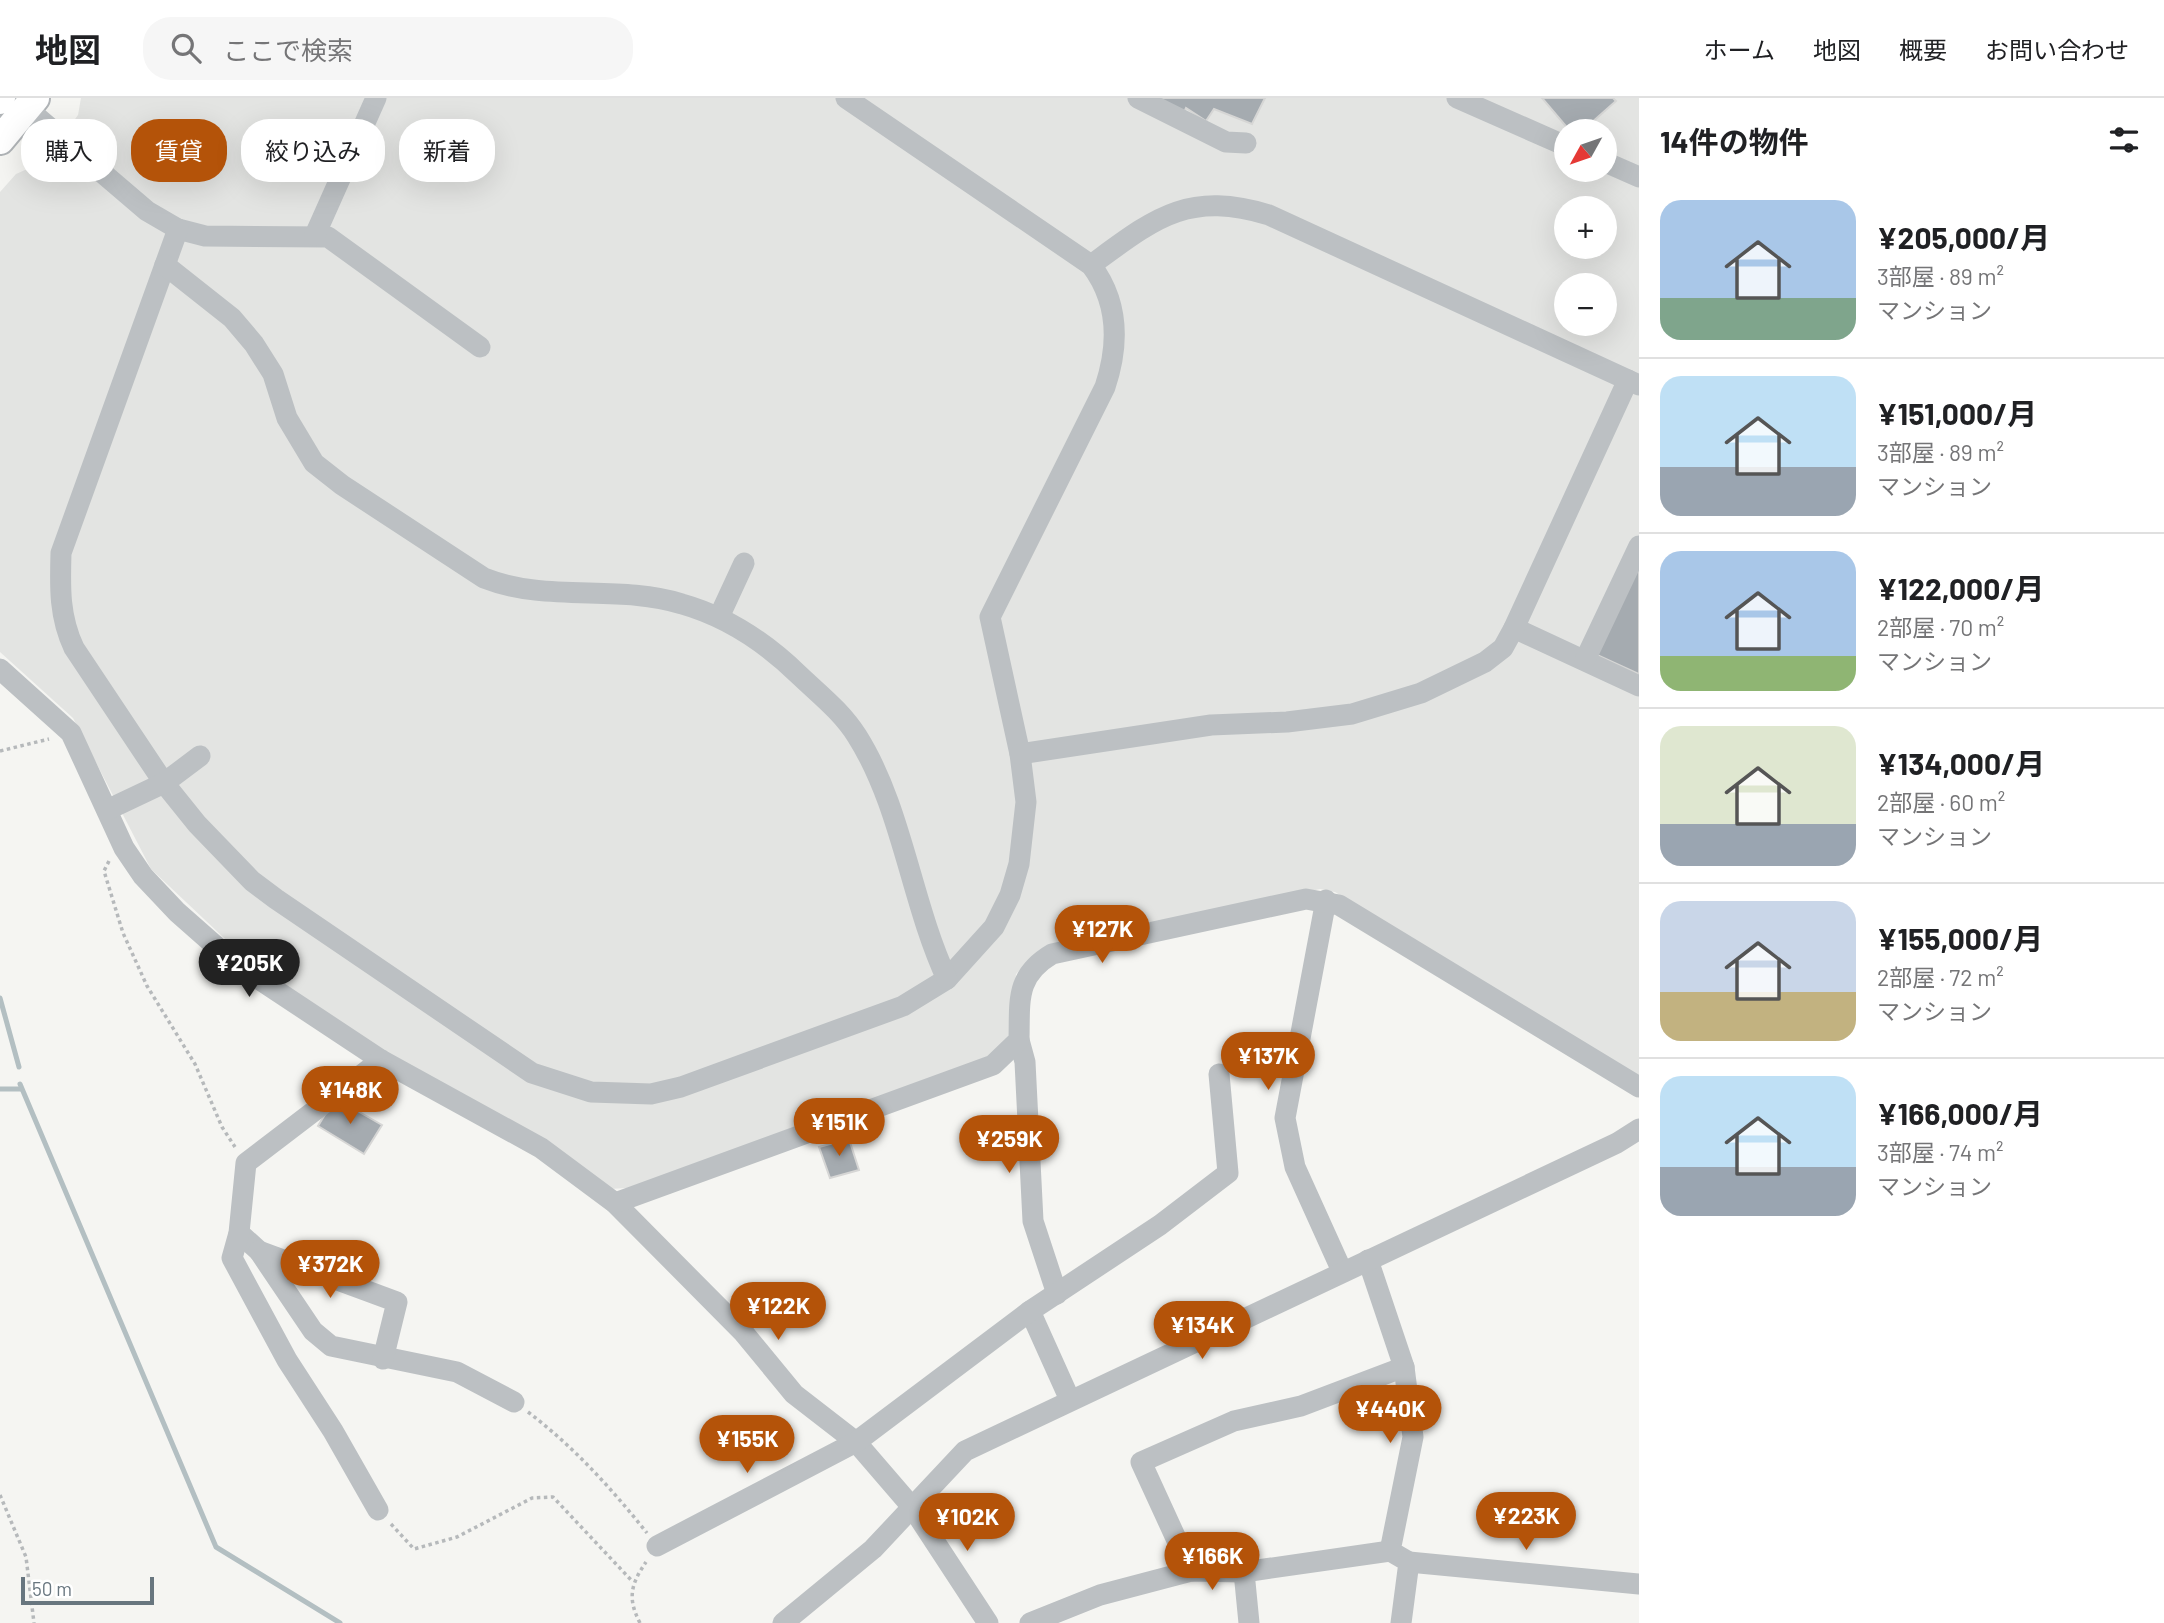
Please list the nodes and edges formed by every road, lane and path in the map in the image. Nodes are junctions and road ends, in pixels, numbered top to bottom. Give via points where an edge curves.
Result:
1 (376, 98) edge
2 (846, 98) edge
3 (1138, 98) edge
4 (1457, 98) edge
5 (15, 100) edge
6 (0, 141) edge
7 (1554, 141) edge
8 (1246, 143) dead end
9 (1617, 168) edge
10 (1639, 177) edge
11 (178, 229) junction
12 (314, 235) junction
13 (165, 265) junction
14 (1091, 265) junction
15 (480, 347) dead end
16 (1633, 382) edge
17 (1639, 546) edge
18 (744, 563) dead end
19 (719, 617) junction
20 (1514, 628) junction
21 (1585, 660) junction
22 (0, 669) edge
23 (1639, 686) edge
24 (71, 733) junction
25 (0, 751) edge
26 (1020, 754) junction
27 (200, 756) dead end
28 (164, 783) junction
29 (107, 810) junction
30 (124, 848) junction
31 (1326, 900) junction
32 (947, 979) junction
33 (1019, 1040) junction
34 (380, 1060) junction
35 (1219, 1074) dead end
36 (1639, 1087) edge
37 (1639, 1129) edge
38 (246, 1163) junction
39 (615, 1203) junction
40 (239, 1233) junction
41 (259, 1251) junction
42 (1367, 1259) junction
43 (1342, 1271) junction
44 (1057, 1294) junction
45 (1030, 1311) junction
46 (383, 1359) junction
47 (1404, 1367) junction
48 (1070, 1400) junction
49 (514, 1402) joint
50 (856, 1442) junction
51 (0, 1495) edge
52 (912, 1507) junction
53 (378, 1510) joint
54 (657, 1546) junction
55 (1390, 1551) junction
56 (1409, 1562) junction
57 (1191, 1571) junction
58 (1244, 1572) junction
59 (633, 1582) junction
60 (1639, 1584) edge
61 (34, 1623) edge
62 (640, 1623) edge
63 (783, 1623) edge
64 (988, 1623) edge
65 (1030, 1623) edge
66 (1250, 1623) edge
67 (1401, 1623) edge

1 - 12 street
2 - 14 street
3 - 8 street via 1226,142
4 - 7 street
5 - 6 main road
5 - 11 street via 147,211
9 - 10 street
11 - 12 street via 205,236
11 - 13 street
12 - 15 street via 328,237 374,267
13 - 19 street via 232,318 254,344 273,374 287,418 314,463 484,578 508,587 653,597
13 - 28 street via 61,553 60,595 64,626 74,648
14 - 16 street via 1161,217 1189,207 1239,206 1269,215
14 - 26 street via 1115,320 1111,368 990,617
16 - 20 street
17 - 21 street
18 - 19 street
19 - 32 street via 778,654 827,698 858,736 879,778 928,939
20 - 21 street
20 - 26 street via 1503,648 1485,662 1420,693 1352,714 1211,725
21 - 23 street
22 - 24 street
24 - 25 path
24 - 29 street
26 - 32 street via 1026,802 1024,833 1010,895 994,927
27 - 28 street
28 - 29 street
28 - 32 street via 230,860 276,899 507,1058 558,1084 591,1092 651,1094 681,1087 903,1006
29 - 30 street
30 - 34 street via 177,912 236,964
30 - 38 path via 104,871 123,933 147,986 195,1064 222,1127
31 - 33 street via 1306,899 1052,954 1024,978
31 - 36 street
31 - 43 street via 1285,1118 1295,1167
33 - 39 street via 993,1065
33 - 44 street via 1025,1062 1032,1221
34 - 38 street
34 - 39 street via 541,1147
35 - 44 street via 1228,1173
37 - 42 street
38 - 40 street
39 - 50 street via 743,1332 794,1394
40 - 41 street
40 - 53 street via 232,1258 238,1274
41 - 46 street via 313,1331 331,1346
41 - 46 street via 397,1302
42 - 43 street
42 - 47 street
43 - 48 street
44 - 45 street
45 - 48 street
45 - 50 street
46 - 49 street via 457,1372
47 - 55 street via 1413,1437
47 - 57 street via 1301,1406 1234,1421 1142,1462
48 - 52 street via 965,1451
49 - 54 path via 563,1439
50 - 52 street
50 - 54 street
51 - 61 path via 26,1557
52 - 63 street via 873,1549
52 - 64 street
53 - 59 path via 414,1549 457,1537 532,1498 553,1497
54 - 59 path
55 - 56 street
55 - 58 street
56 - 60 street
56 - 67 street
57 - 58 street
57 - 65 street via 1100,1595
58 - 66 street
59 - 62 path via 630,1600

